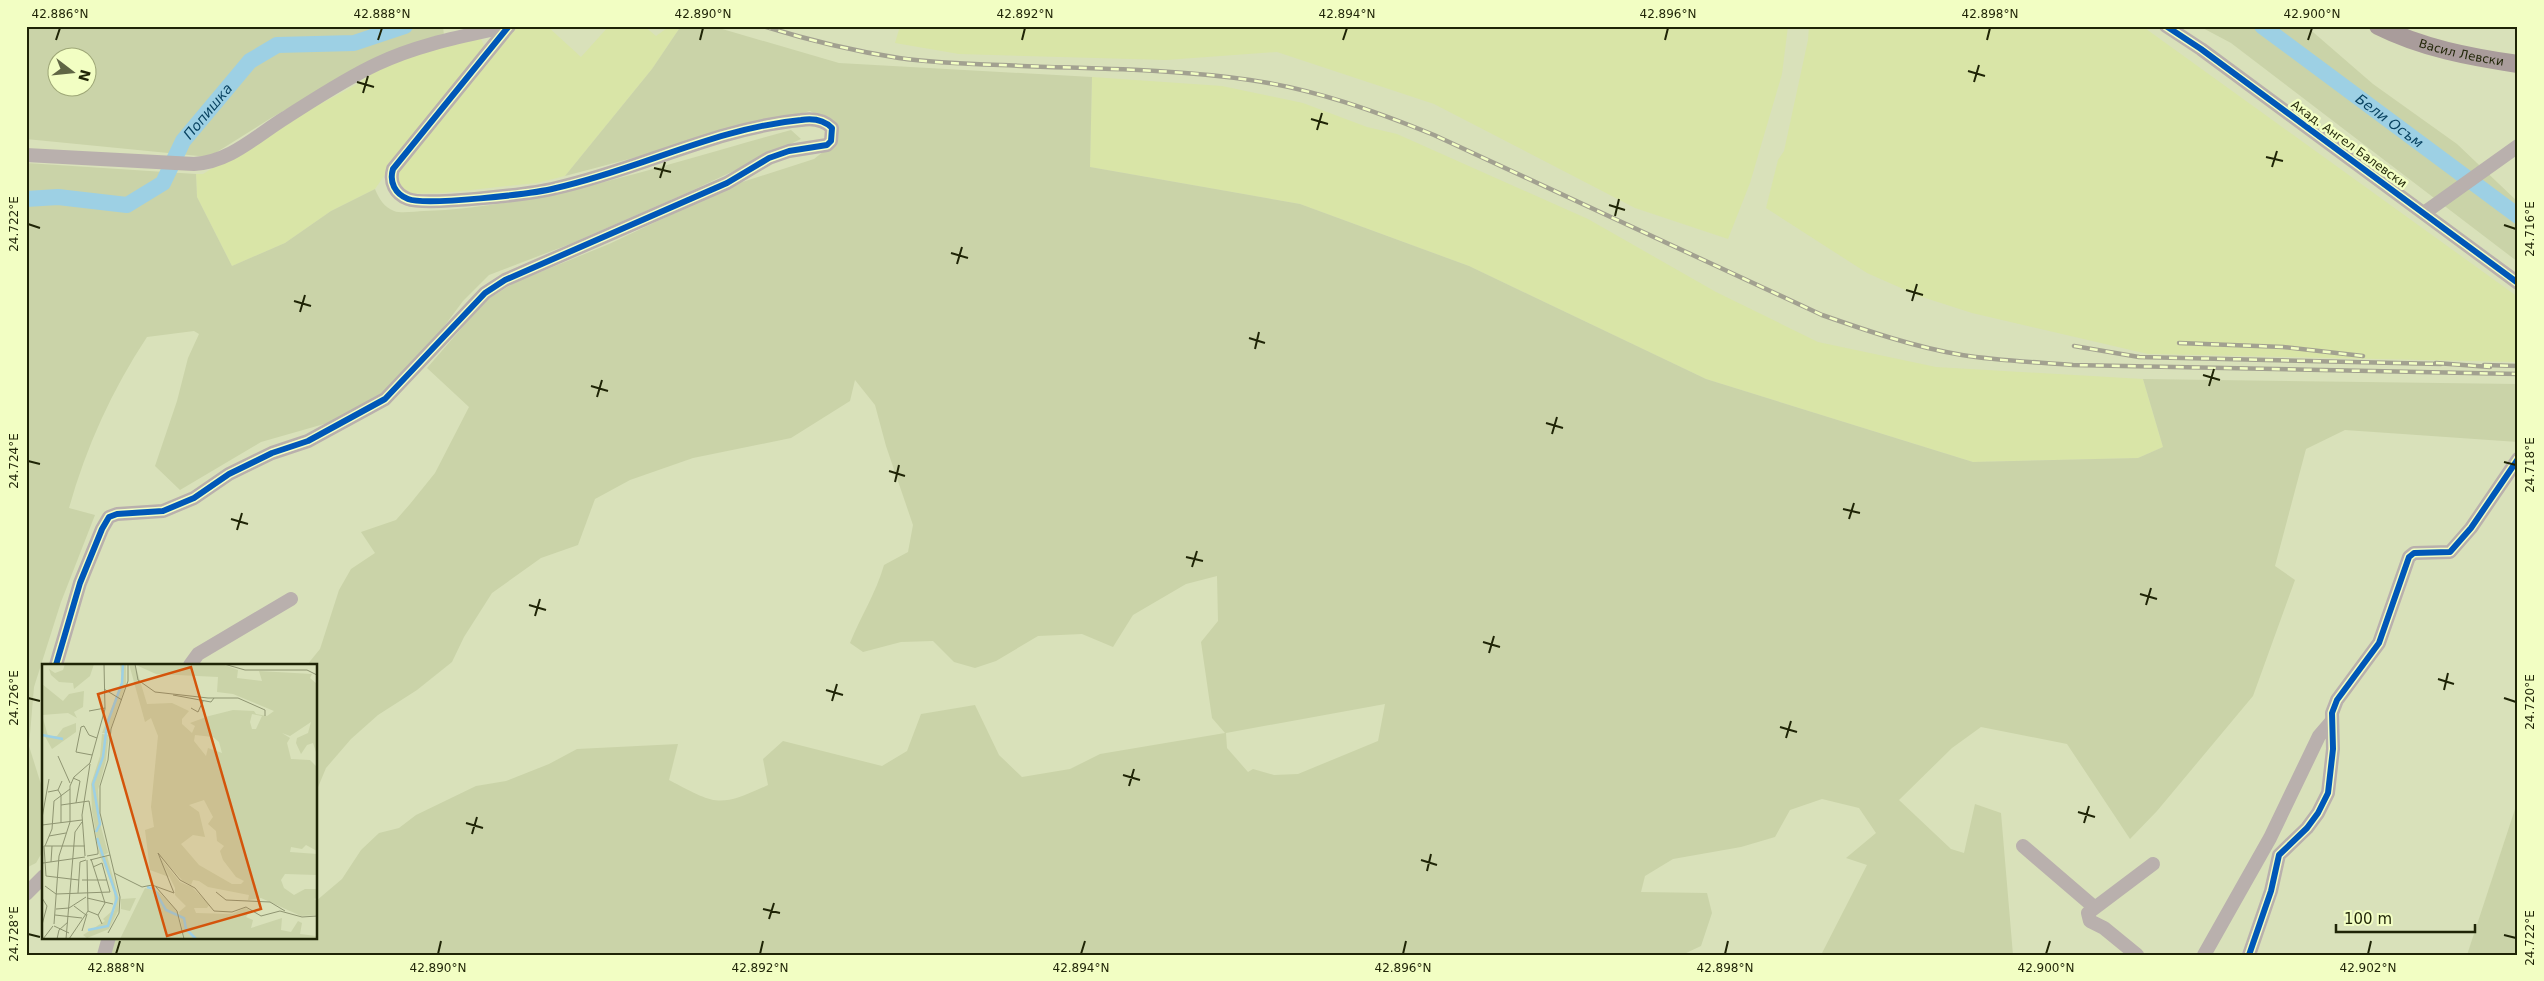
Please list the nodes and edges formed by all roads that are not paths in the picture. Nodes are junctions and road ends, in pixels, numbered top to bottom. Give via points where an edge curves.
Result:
1 (509, 26) edge
2 (2166, 26) edge
3 (2384, 28) edge
4 (2518, 64) edge
5 (2518, 146) edge
6 (26, 155) edge
7 (2424, 213) junction
8 (2518, 283) edge
9 (2518, 459) edge
10 (291, 599) dead end
11 (56, 664) edge
12 (191, 664) edge
13 (2331, 722) junction
14 (2023, 846) dead end
15 (2153, 864) dead end
16 (42, 878) edge
17 (26, 894) edge
18 (2094, 907) junction
19 (109, 938) edge
20 (104, 955) edge
21 (2137, 955) edge
22 (2204, 955) edge
23 (2249, 955) edge

1 - 6 street via 444,40 396,56 359,73 224,158 208,163
1 - 11 street via 393,169 393,187 404,197 424,201 554,189 713,139 803,119 826,122 832,128 832,140 827,145 788,151 769,158 727,183 505,280 485,293 385,399 308,441 272,453 229,474 194,498 163,510 109,517 80,583
2 - 7 street, Акад. Ангел Балевски via 2202,49
3 - 4 main road, Васил Левски via 2468,57
5 - 7 street
7 - 8 street, Акад. Ангел Балевски
9 - 13 street via 2471,528 2450,552 2414,553 2409,557 2379,643 2337,700
10 - 12 street via 198,654
13 - 22 street via 2319,736 2270,838
13 - 23 street via 2333,749 2328,793 2307,828 2279,855 2271,891
14 - 18 street
15 - 18 street
16 - 17 street
18 - 21 street via 2088,913 2090,921 2104,928
19 - 20 street

